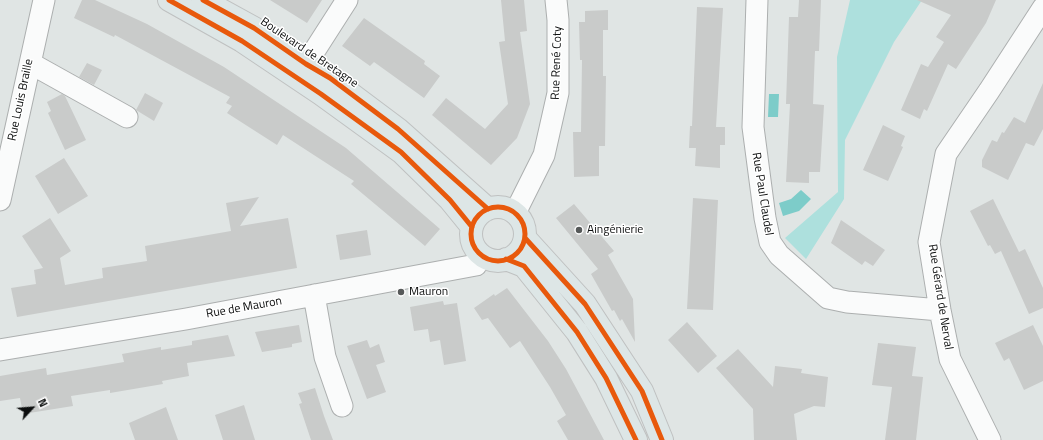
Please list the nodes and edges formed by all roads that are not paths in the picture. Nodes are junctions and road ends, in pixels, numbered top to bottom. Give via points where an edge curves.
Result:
1 (44, 0) edge
2 (169, 0) edge
3 (204, 0) edge
4 (347, 0) edge
5 (556, 0) edge
6 (757, 0) edge
7 (1043, 8) edge
8 (30, 63) junction
9 (306, 64) junction
10 (127, 117) dead end
11 (0, 200) edge
12 (488, 209) junction
13 (515, 213) junction
14 (472, 227) junction
15 (525, 238) junction
16 (481, 255) junction
17 (506, 259) junction
18 (314, 295) junction
19 (940, 310) junction
20 (0, 350) edge
21 (342, 406) dead end
22 (636, 440) edge
23 (662, 440) edge
24 (990, 440) edge

1 - 8 street, Rue Louis Braille
2 - 14 main road via 242,41 401,152 450,200
3 - 9 main road, Boulevard de Bretagne via 254,28
4 - 9 street
5 - 13 street, Rue René Coty via 558,93 544,155
6 - 19 street, Rue Paul Claudel via 753,127 764,218 770,242 779,256 828,298
7 - 19 street, Rue Gérard de Nerval via 946,154 929,242
8 - 10 street
8 - 11 street, Rue Louis Braille
9 - 12 main road, Boulevard de Bretagne via 330,78 398,129
12 - 13 main road via 502,207
12 - 14 main road
13 - 15 main road via 521,220
14 - 16 main road via 473,242
15 - 17 main road via 519,251
15 - 23 main road via 585,304 642,391
16 - 17 main road via 498,261
16 - 18 street, Rue de Mauron via 476,266
17 - 22 main road via 524,266 577,332 606,378
18 - 20 street, Rue de Mauron
18 - 21 street via 325,357
19 - 24 street, Rue Gérard de Nerval via 950,359

